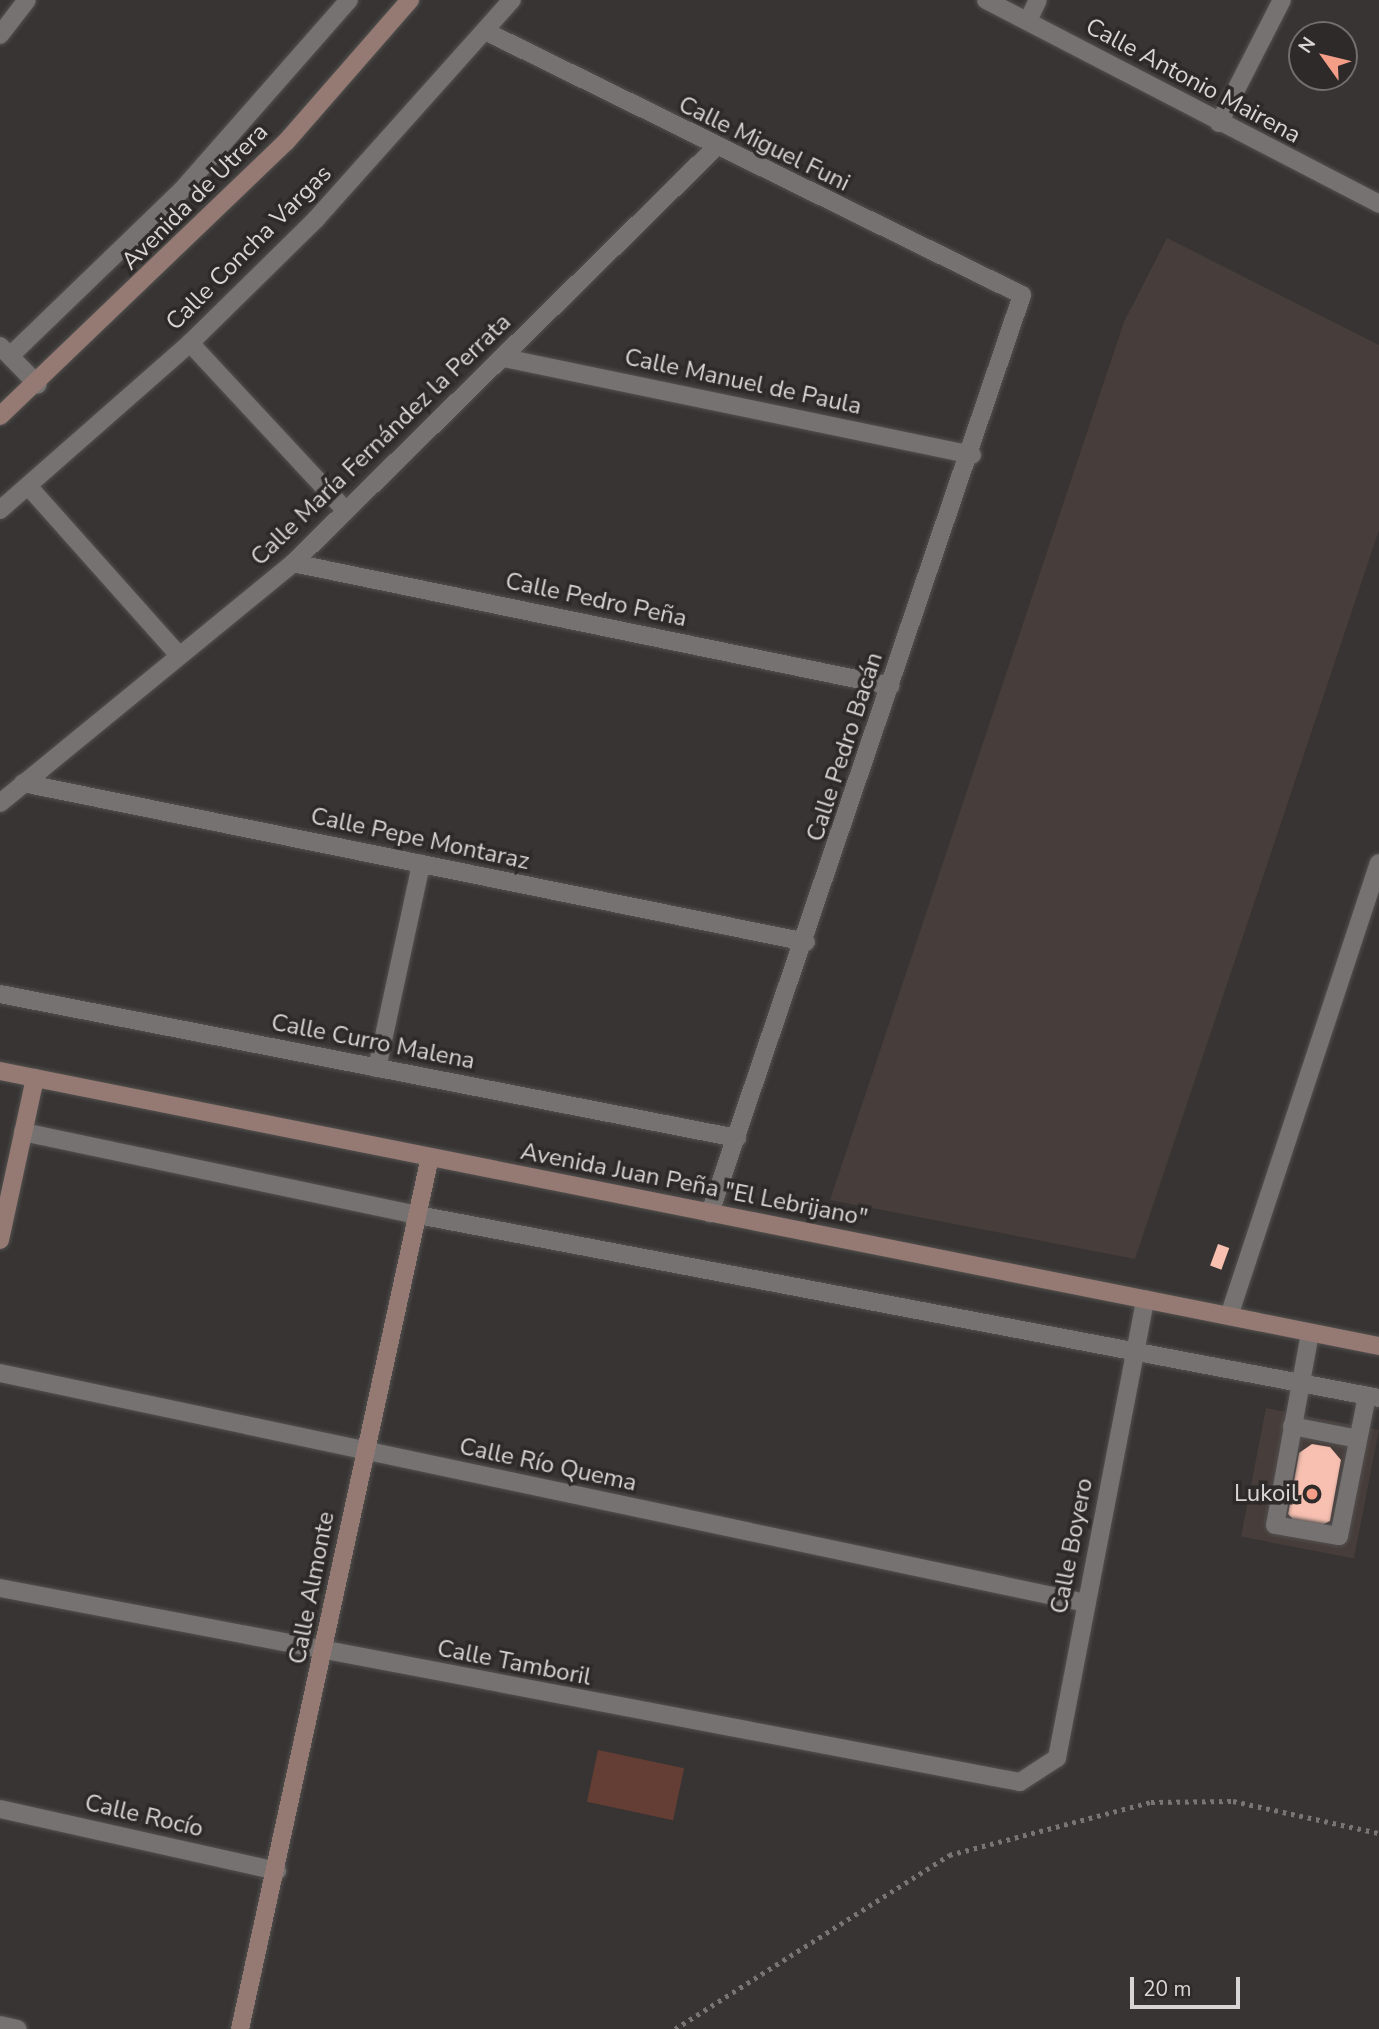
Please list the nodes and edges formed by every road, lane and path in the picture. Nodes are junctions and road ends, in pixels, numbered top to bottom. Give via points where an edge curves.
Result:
1 (27, 0) edge
2 (349, 0) edge
3 (410, 0) edge
4 (512, 0) edge
5 (986, 0) edge
6 (1038, 0) edge
7 (1282, 0) edge
8 (1028, 21) junction
9 (487, 32) junction
10 (0, 35) edge
11 (1219, 123) junction
12 (714, 149) junction
13 (1379, 204) edge
14 (1022, 295) joint
15 (190, 343) junction
16 (5, 351) edge
17 (504, 358) junction
18 (38, 385) junction
19 (0, 416) edge
20 (972, 455) junction
21 (29, 487) junction
22 (0, 510) edge
23 (346, 510) junction
24 (293, 563) junction
25 (177, 653) junction
26 (890, 686) junction
27 (23, 783) junction
28 (0, 803) edge
29 (1379, 863) edge
30 (421, 864) junction
31 (806, 942) junction
32 (0, 994) edge
33 (377, 1068) junction
34 (0, 1071) edge
35 (35, 1078) junction
36 (23, 1132) junction
37 (737, 1138) junction
38 (430, 1157) junction
39 (710, 1213) junction
40 (418, 1215) junction
41 (0, 1240) edge
42 (1145, 1299) junction
43 (1228, 1316) junction
44 (1310, 1333) junction
45 (1379, 1346) edge
46 (1134, 1352) junction
47 (0, 1373) edge
48 (1302, 1382) junction
49 (1373, 1397) edge
50 (1292, 1426) junction
51 (1358, 1439) junction
52 (364, 1452) junction
53 (0, 1588) edge
54 (1086, 1603) junction
55 (324, 1653) junction
56 (1020, 1782) joint
57 (0, 1809) edge
58 (1379, 1833) edge
59 (277, 1871) junction
60 (0, 2025) edge
61 (18, 2029) edge
62 (240, 2029) edge
63 (675, 2029) edge

1 - 10 street
2 - 16 street, Avenida de Utrera via 182,190
3 - 18 street, Avenida de Utrera via 286,142
4 - 9 street, Calle Concha Vargas
5 - 8 street, Calle Antonio Mairena
6 - 8 street
7 - 11 street
8 - 11 street, Calle Antonio Mairena
9 - 12 street, Calle Miguel Funi
9 - 15 street, Calle Concha Vargas via 316,219
11 - 13 street, Calle Antonio Mairena
12 - 14 street, Calle Miguel Funi
12 - 17 street, Calle María Fernández la Perrata
14 - 20 street, Calle Pedro Bacán
15 - 21 street, Calle Concha Vargas
15 - 23 street
16 - 18 street
17 - 20 street, Calle Manuel de Paula
17 - 23 street, Calle María Fernández la Perrata
18 - 19 street, Avenida de Utrera
20 - 26 street, Calle Pedro Bacán
21 - 22 street, Calle Concha Vargas
21 - 25 street
23 - 24 street, Calle María Fernández la Perrata
24 - 25 street, Calle María Fernández la Perrata
24 - 26 street, Calle Pedro Peña
25 - 27 street, Calle María Fernández la Perrata
26 - 31 street, Calle Pedro Bacán
27 - 28 street, Calle María Fernández la Perrata
27 - 30 street, Calle Pepe Montaraz
29 - 43 street
30 - 31 street, Calle Pepe Montaraz
30 - 33 street
31 - 37 street, Calle Pedro Bacán
32 - 33 street, Calle Curro Malena
33 - 37 street, Calle Curro Malena
34 - 35 street, Avenida Juan Peña "El Lebrijano"
35 - 36 street
35 - 38 street, Avenida Juan Peña "El Lebrijano"
36 - 40 street
36 - 41 street
37 - 39 street, Calle Pedro Bacán
38 - 39 street, Avenida Juan Peña "El Lebrijano"
38 - 40 street, Calle Almonte
39 - 42 street, Avenida Juan Peña "El Lebrijano"
40 - 46 street
40 - 52 street, Calle Almonte
42 - 43 street, Avenida Juan Peña "El Lebrijano"
42 - 46 street, Calle Boyero
43 - 44 street, Avenida Juan Peña "El Lebrijano"
44 - 45 street, Avenida Juan Peña "El Lebrijano"
44 - 48 street
46 - 48 street
46 - 54 street, Calle Boyero
47 - 52 street, Calle Río Quema
48 - 49 street
48 - 50 street
49 - 51 street
50 - 51 street
50 - 51 street via 1275,1525 1339,1536
52 - 54 street, Calle Río Quema
52 - 55 street, Calle Almonte
53 - 55 street, Calle Tamboril
54 - 56 street, Calle Boyero via 1056,1758
55 - 56 street, Calle Tamboril
55 - 59 street, Calle Almonte
57 - 59 street, Calle Rocío
58 - 63 path via 1233,1801 1151,1802 949,1855
59 - 62 street, Calle Almonte
60 - 61 street

